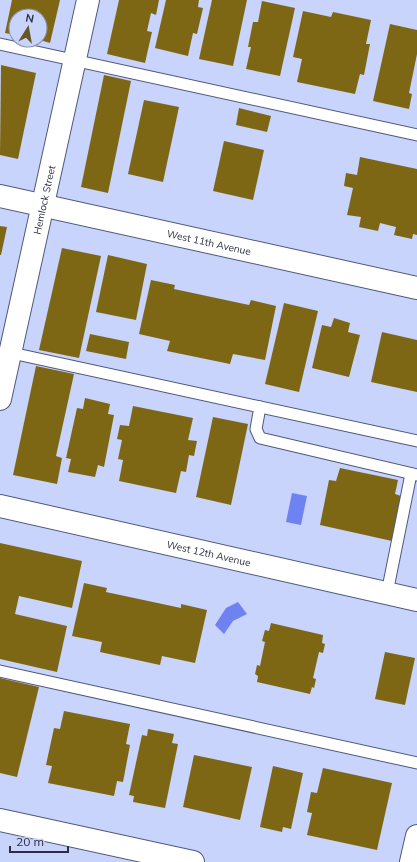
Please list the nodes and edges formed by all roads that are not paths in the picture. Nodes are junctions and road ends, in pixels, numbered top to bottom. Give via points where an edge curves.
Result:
1 (88, 0) edge
2 (0, 44) edge
3 (75, 60) junction
4 (417, 135) edge
5 (0, 196) edge
6 (42, 206) junction
7 (417, 288) edge
8 (5, 351) edge
9 (0, 399) edge
10 (260, 407) junction
11 (417, 441) edge
12 (414, 475) edge
13 (0, 506) edge
14 (387, 593) junction
15 (417, 600) edge
16 (0, 670) edge
17 (417, 762) edge
18 (0, 820) edge
19 (417, 836) edge
20 (193, 862) edge
21 (411, 862) edge

1 - 3 street, Hemlock Street
2 - 3 lane
3 - 4 lane
3 - 6 street, Hemlock Street
5 - 6 street, West 11th Avenue
6 - 7 street, West 11th Avenue
6 - 8 street, Hemlock Street
8 - 9 street, Hemlock Street
8 - 10 lane
10 - 11 lane
10 - 12 lane via 256,429 260,438
12 - 14 lane
13 - 14 street, West 12th Avenue
14 - 15 street, West 12th Avenue
16 - 17 lane
18 - 20 street
19 - 21 street

